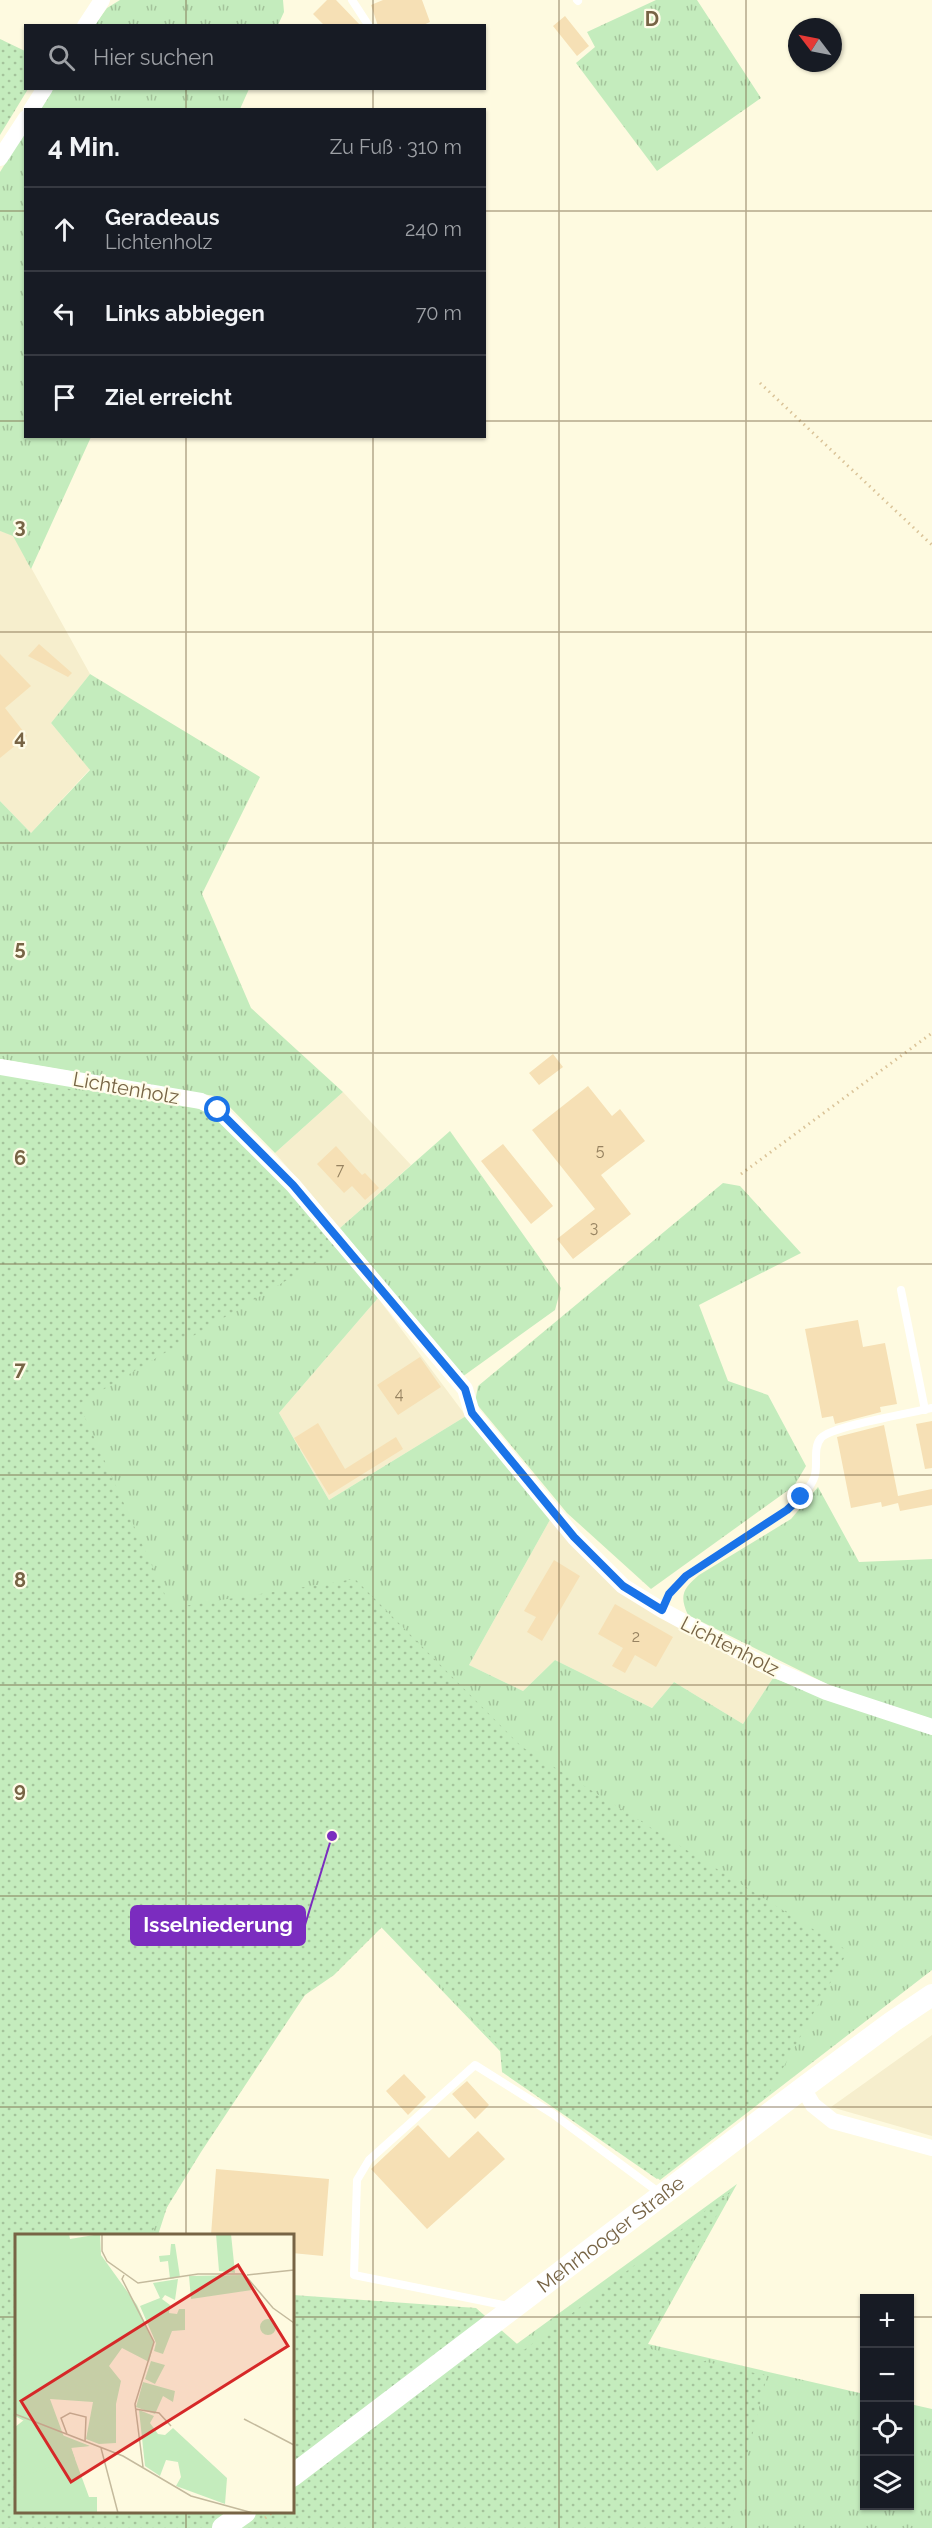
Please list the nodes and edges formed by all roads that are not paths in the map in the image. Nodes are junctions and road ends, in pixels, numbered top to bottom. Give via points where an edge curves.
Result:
1 (102, 0) edge
2 (352, 0) edge
3 (86, 24) edge
4 (368, 24) edge
5 (44, 90) edge
6 (32, 108) edge
7 (24, 121) edge
8 (0, 158) edge
9 (0, 1067) edge
10 (901, 1290) dead end
11 (928, 1409) edge
12 (662, 1610) junction
13 (932, 1727) edge
14 (932, 1995) edge
15 (803, 2088) junction
16 (932, 2148) edge
17 (663, 2195) junction
18 (515, 2308) junction
19 (294, 2474) edge
20 (242, 2513) edge
21 (223, 2528) edge

1 - 3 street
2 - 4 lane
5 - 6 street
7 - 8 street
9 - 12 street, Lichtenholz via 201,1101 218,1110 293,1185 465,1389 472,1413 574,1537 623,1586
10 - 11 lane
11 - 12 lane via 838,1429 821,1437 814,1478 801,1497 686,1576 669,1594
12 - 13 street, Lichtenholz via 798,1680
14 - 15 main road, Mehrhooger Straße
15 - 16 street via 813,2106 833,2121
15 - 17 main road, Mehrhooger Straße
17 - 18 main road, Mehrhooger Straße
17 - 18 lane via 553,2114 475,2065 369,2160 357,2180 354,2275
18 - 19 main road, Mehrhooger Straße
20 - 21 main road

